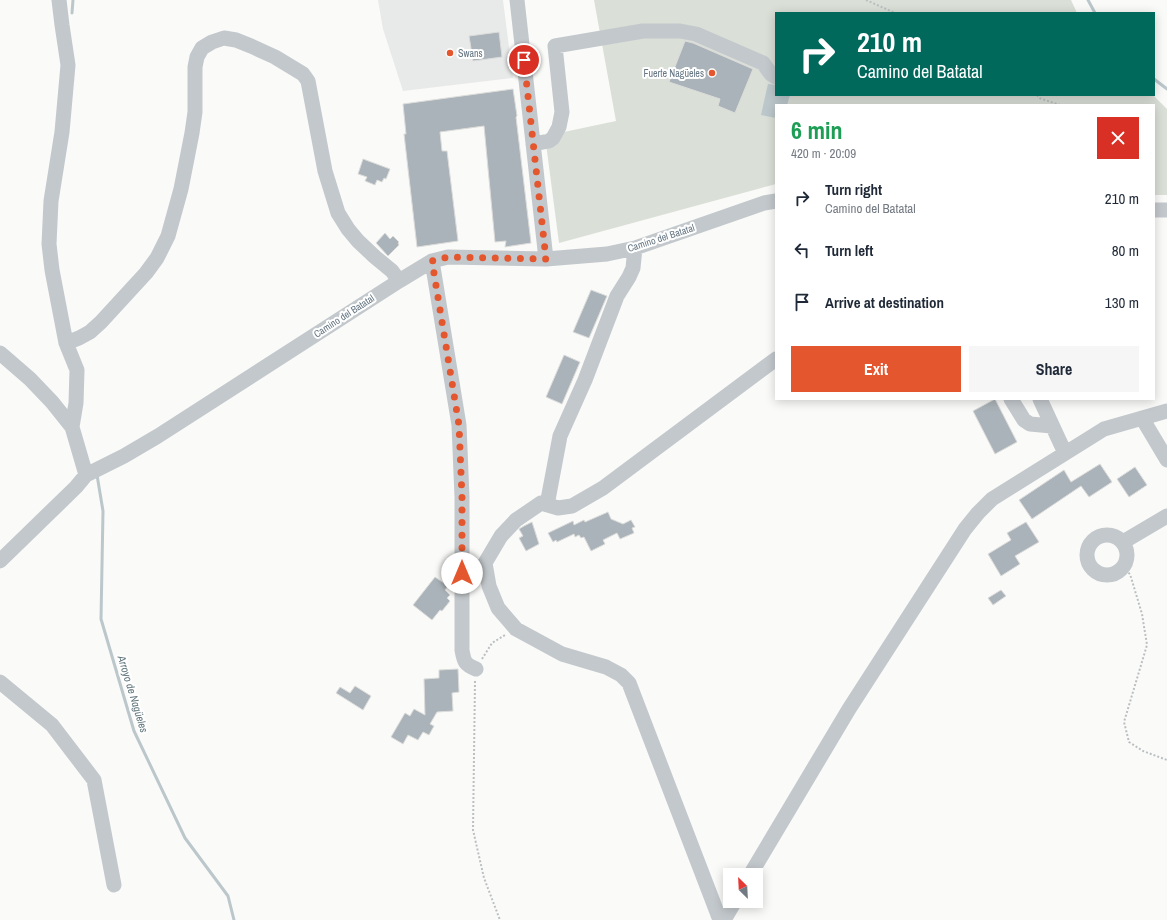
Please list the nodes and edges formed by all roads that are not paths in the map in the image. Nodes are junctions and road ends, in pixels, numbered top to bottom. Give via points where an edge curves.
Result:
1 (59, 0) edge
2 (517, 0) edge
3 (775, 76) edge
4 (533, 144) junction
5 (775, 201) edge
6 (1155, 210) edge
7 (1167, 210) edge
8 (635, 248) junction
9 (546, 259) junction
10 (432, 261) junction
11 (399, 281) junction
12 (66, 343) junction
13 (0, 354) edge
14 (775, 360) edge
15 (1012, 400) edge
16 (1040, 400) edge
17 (1167, 412) edge
18 (1142, 418) junction
19 (1052, 426) junction
20 (72, 427) junction
21 (1065, 453) junction
22 (1167, 460) edge
23 (86, 475) junction
24 (547, 505) junction
25 (1167, 516) edge
26 (1123, 542) junction
27 (0, 561) edge
28 (476, 669) road end
29 (0, 682) edge
30 (754, 868) edge
31 (114, 884) dead end
32 (731, 908) edge
33 (720, 920) edge
34 (724, 920) edge

1 - 12 street via 68,65 62,132 51,201 49,244
2 - 4 street
3 - 4 street via 763,63 696,34 680,30 643,31 555,46 562,112 559,127 550,141
4 - 9 street
5 - 8 street, Camino del Batatal
6 - 7 street
8 - 9 street, Camino del Batatal via 607,254
8 - 24 street via 634,268 617,296 585,380 560,436
9 - 10 street, Camino del Batatal via 448,257
10 - 11 street, Camino del Batatal
10 - 28 street via 459,425 462,497 462,650 464,662
11 - 12 street via 392,271 358,241 338,213 325,171 308,81 303,74 251,46 224,38 202,48 197,57 192,133 168,236 157,258 101,322 90,332
11 - 23 street, Camino del Batatal via 158,436
12 - 20 street via 77,370
13 - 20 street via 30,379
14 - 24 street via 603,488 572,506 558,508
15 - 19 street via 1024,420 1030,424
16 - 19 street
17 - 18 street
18 - 21 street via 1104,429
18 - 22 street
19 - 21 street
20 - 23 street
21 - 30 street via 992,499 965,529 849,709
23 - 27 street
24 - 33 street via 541,503 516,520 501,536 484,563 489,586 498,608 516,629 562,654 606,667 629,683
25 - 26 street
26 - 26 street via 1115,536 1101,535 1088,547 1087,561 1097,573 1111,575 1118,572 1128,555
29 - 31 street via 52,725 94,780
32 - 34 street

